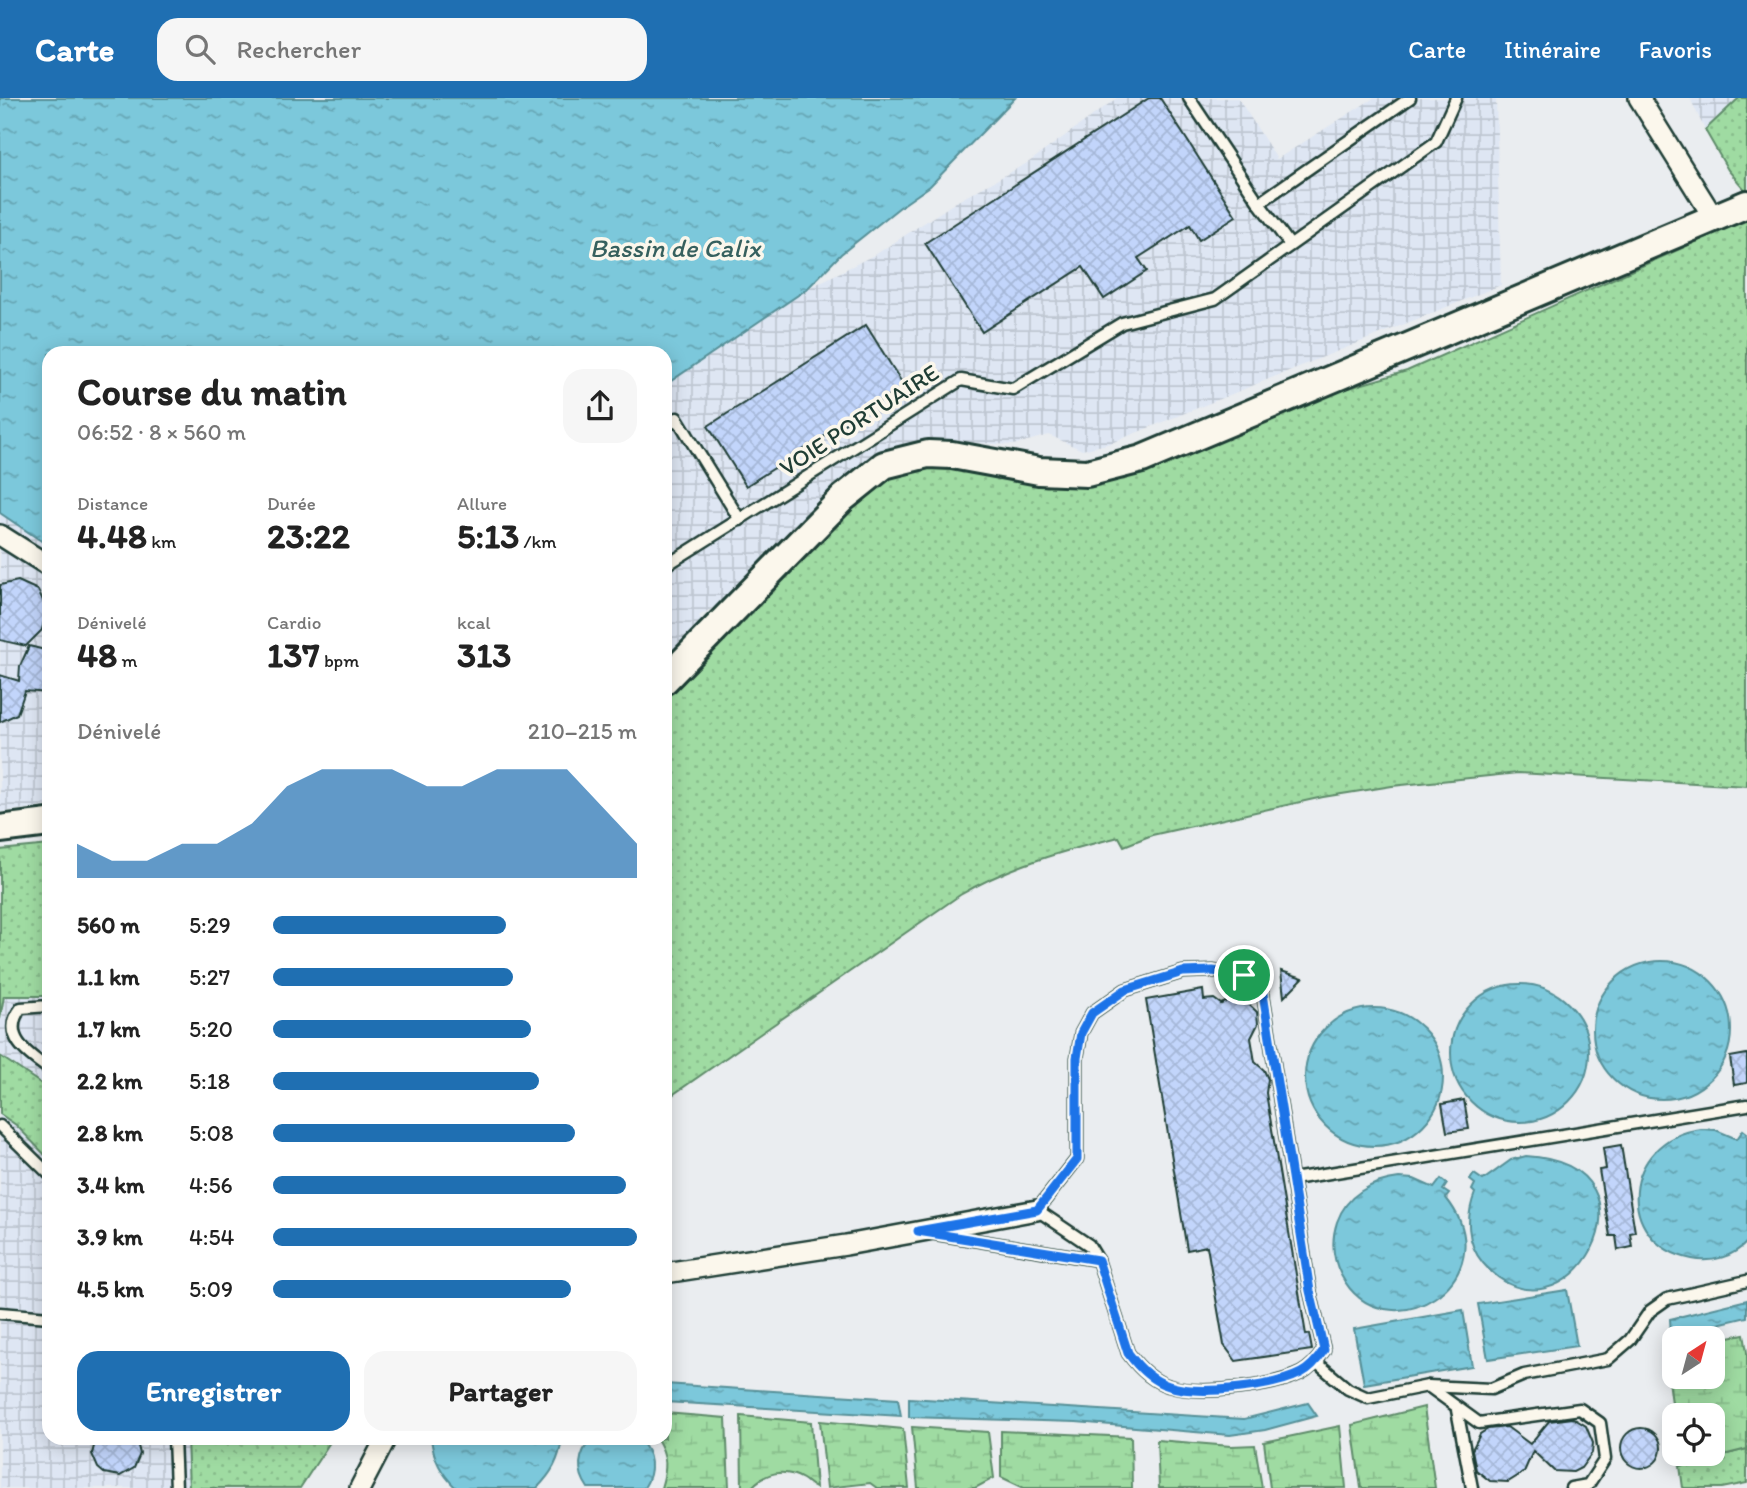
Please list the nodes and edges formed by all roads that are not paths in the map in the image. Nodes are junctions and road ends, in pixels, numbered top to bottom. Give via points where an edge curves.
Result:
1 (1189, 98) edge
2 (1410, 98) edge
3 (1456, 98) edge
4 (1639, 98) edge
5 (1259, 203) junction
6 (1747, 204) edge
7 (1715, 220) junction
8 (1290, 245) junction
9 (672, 421) edge
10 (740, 520) junction
11 (0, 535) edge
12 (42, 562) edge
13 (672, 562) edge
14 (672, 673) edge
15 (42, 824) edge
16 (0, 829) edge
17 (42, 1006) edge
18 (42, 1064) edge
19 (1747, 1105) edge
20 (0, 1126) edge
21 (42, 1167) edge
22 (1293, 1179) junction
23 (1037, 1210) junction
24 (918, 1231) junction
25 (1098, 1260) junction
26 (672, 1272) edge
27 (1747, 1281) edge
28 (0, 1313) edge
29 (42, 1316) edge
30 (1316, 1362) junction
31 (1429, 1386) junction
32 (1457, 1410) junction
33 (174, 1445) edge
34 (382, 1445) edge
35 (176, 1488) edge
36 (360, 1488) edge
37 (1472, 1488) edge
38 (1571, 1488) edge

1 - 5 lane
2 - 5 lane
3 - 8 lane, VOIE PORTUAIRE via 1436,142
4 - 7 street
5 - 8 lane
6 - 7 street
7 - 14 street via 1142,459 1087,473 1039,471 928,454 884,465 842,498
8 - 10 lane, VOIE PORTUAIRE via 1215,299 1122,323 1013,389 961,380
9 - 10 lane via 677,418
10 - 13 lane, VOIE PORTUAIRE
11 - 12 street
15 - 16 street
17 - 18 lane via 21,1008 10,1020 8,1034 10,1041
19 - 22 lane
20 - 21 lane
22 - 23 lane via 1263,994 1244,975 1183,972 1125,990 1092,1013 1081,1033 1077,1058 1077,1159
22 - 30 lane via 1324,1350
23 - 24 street
23 - 25 lane via 1089,1245
24 - 25 lane
24 - 26 street
25 - 30 lane via 1128,1353 1138,1367 1169,1386 1217,1391 1289,1378
27 - 31 lane via 1667,1299 1650,1311 1630,1340 1608,1359 1524,1375 1491,1390
28 - 29 lane
30 - 31 lane via 1348,1389 1368,1398
31 - 32 lane
32 - 37 lane
32 - 38 lane via 1479,1423 1580,1409 1600,1423 1605,1460 1588,1485
33 - 35 lane
34 - 36 street

